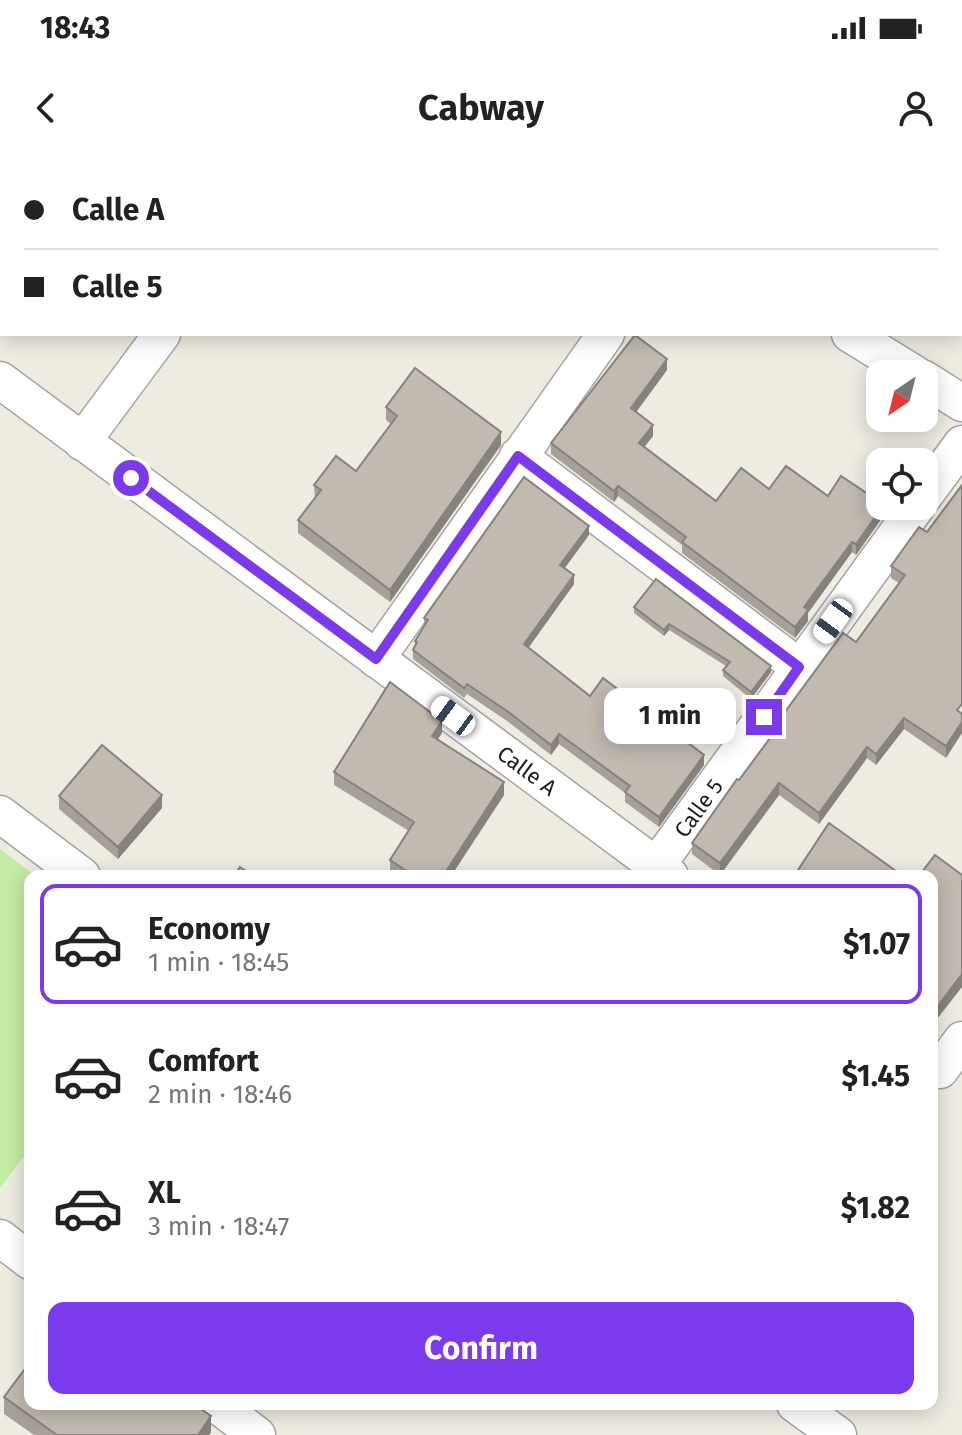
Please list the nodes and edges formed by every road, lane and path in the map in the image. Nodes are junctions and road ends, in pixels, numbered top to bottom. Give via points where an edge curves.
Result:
1 (161, 336) edge
2 (605, 336) edge
3 (853, 336) edge
4 (892, 360) edge
5 (0, 380) edge
6 (938, 388) edge
7 (962, 403) edge
8 (82, 442) junction
9 (962, 444) edge
10 (518, 456) junction
11 (938, 477) edge
12 (907, 520) edge
13 (376, 659) junction
14 (799, 667) junction
15 (0, 814) edge
16 (74, 870) edge
17 (655, 870) edge
18 (661, 870) edge
19 (962, 1040) edge
20 (945, 1074) edge
21 (0, 1238) edge
22 (24, 1256) edge
23 (226, 1410) edge
24 (803, 1410) edge
25 (253, 1426) edge
26 (838, 1435) edge

1 - 8 street
2 - 10 street
3 - 4 street
5 - 8 street, Calle A
6 - 7 street
8 - 13 street, Calle A
9 - 11 street
10 - 13 street
10 - 14 street
12 - 14 street, Calle 5
13 - 17 street, Calle A
14 - 18 street, Calle 5
15 - 16 street
19 - 20 street
21 - 22 street
23 - 25 street
24 - 26 street

